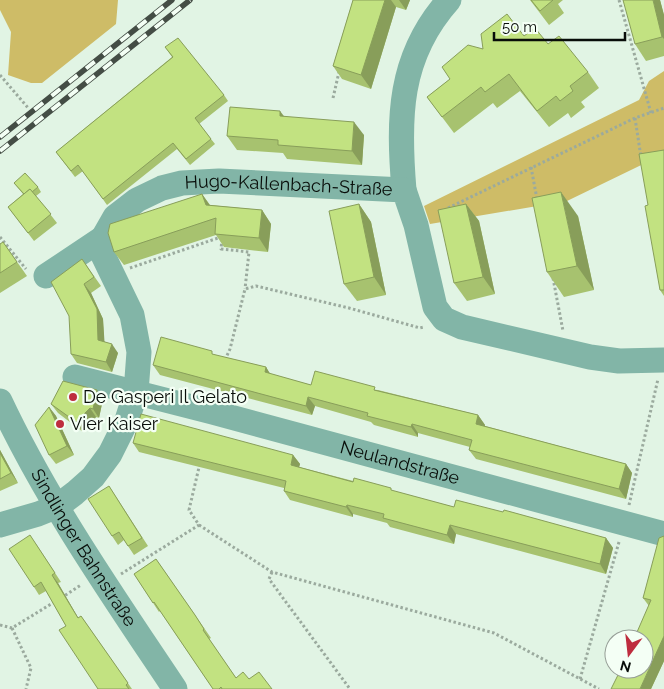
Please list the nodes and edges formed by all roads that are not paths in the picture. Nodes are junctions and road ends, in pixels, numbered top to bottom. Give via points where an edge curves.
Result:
1 (449, 0) edge
2 (404, 190) junction
3 (103, 238) junction
4 (38, 276) road end
5 (664, 360) edge
6 (74, 377) dead end
7 (136, 392) junction
8 (0, 401) edge
9 (58, 506) junction
10 (0, 525) edge
11 (664, 534) edge
12 (175, 689) edge

1 - 2 street via 436,14 408,74 400,145
2 - 3 street, Hugo-Kallenbach-Straße via 182,182 138,200 116,216
2 - 5 street, Hugo-Kallenbach-Straße via 416,225 435,307 444,319 462,327 568,352 619,361
3 - 4 street
3 - 7 street via 103,256 132,315 139,352
6 - 7 street, Neulandstraße
7 - 9 street via 127,420 110,454 93,476
7 - 11 street, Neulandstraße
8 - 9 street, Sindlinger Bahnstraße
9 - 10 street
9 - 12 street, Sindlinger Bahnstraße

